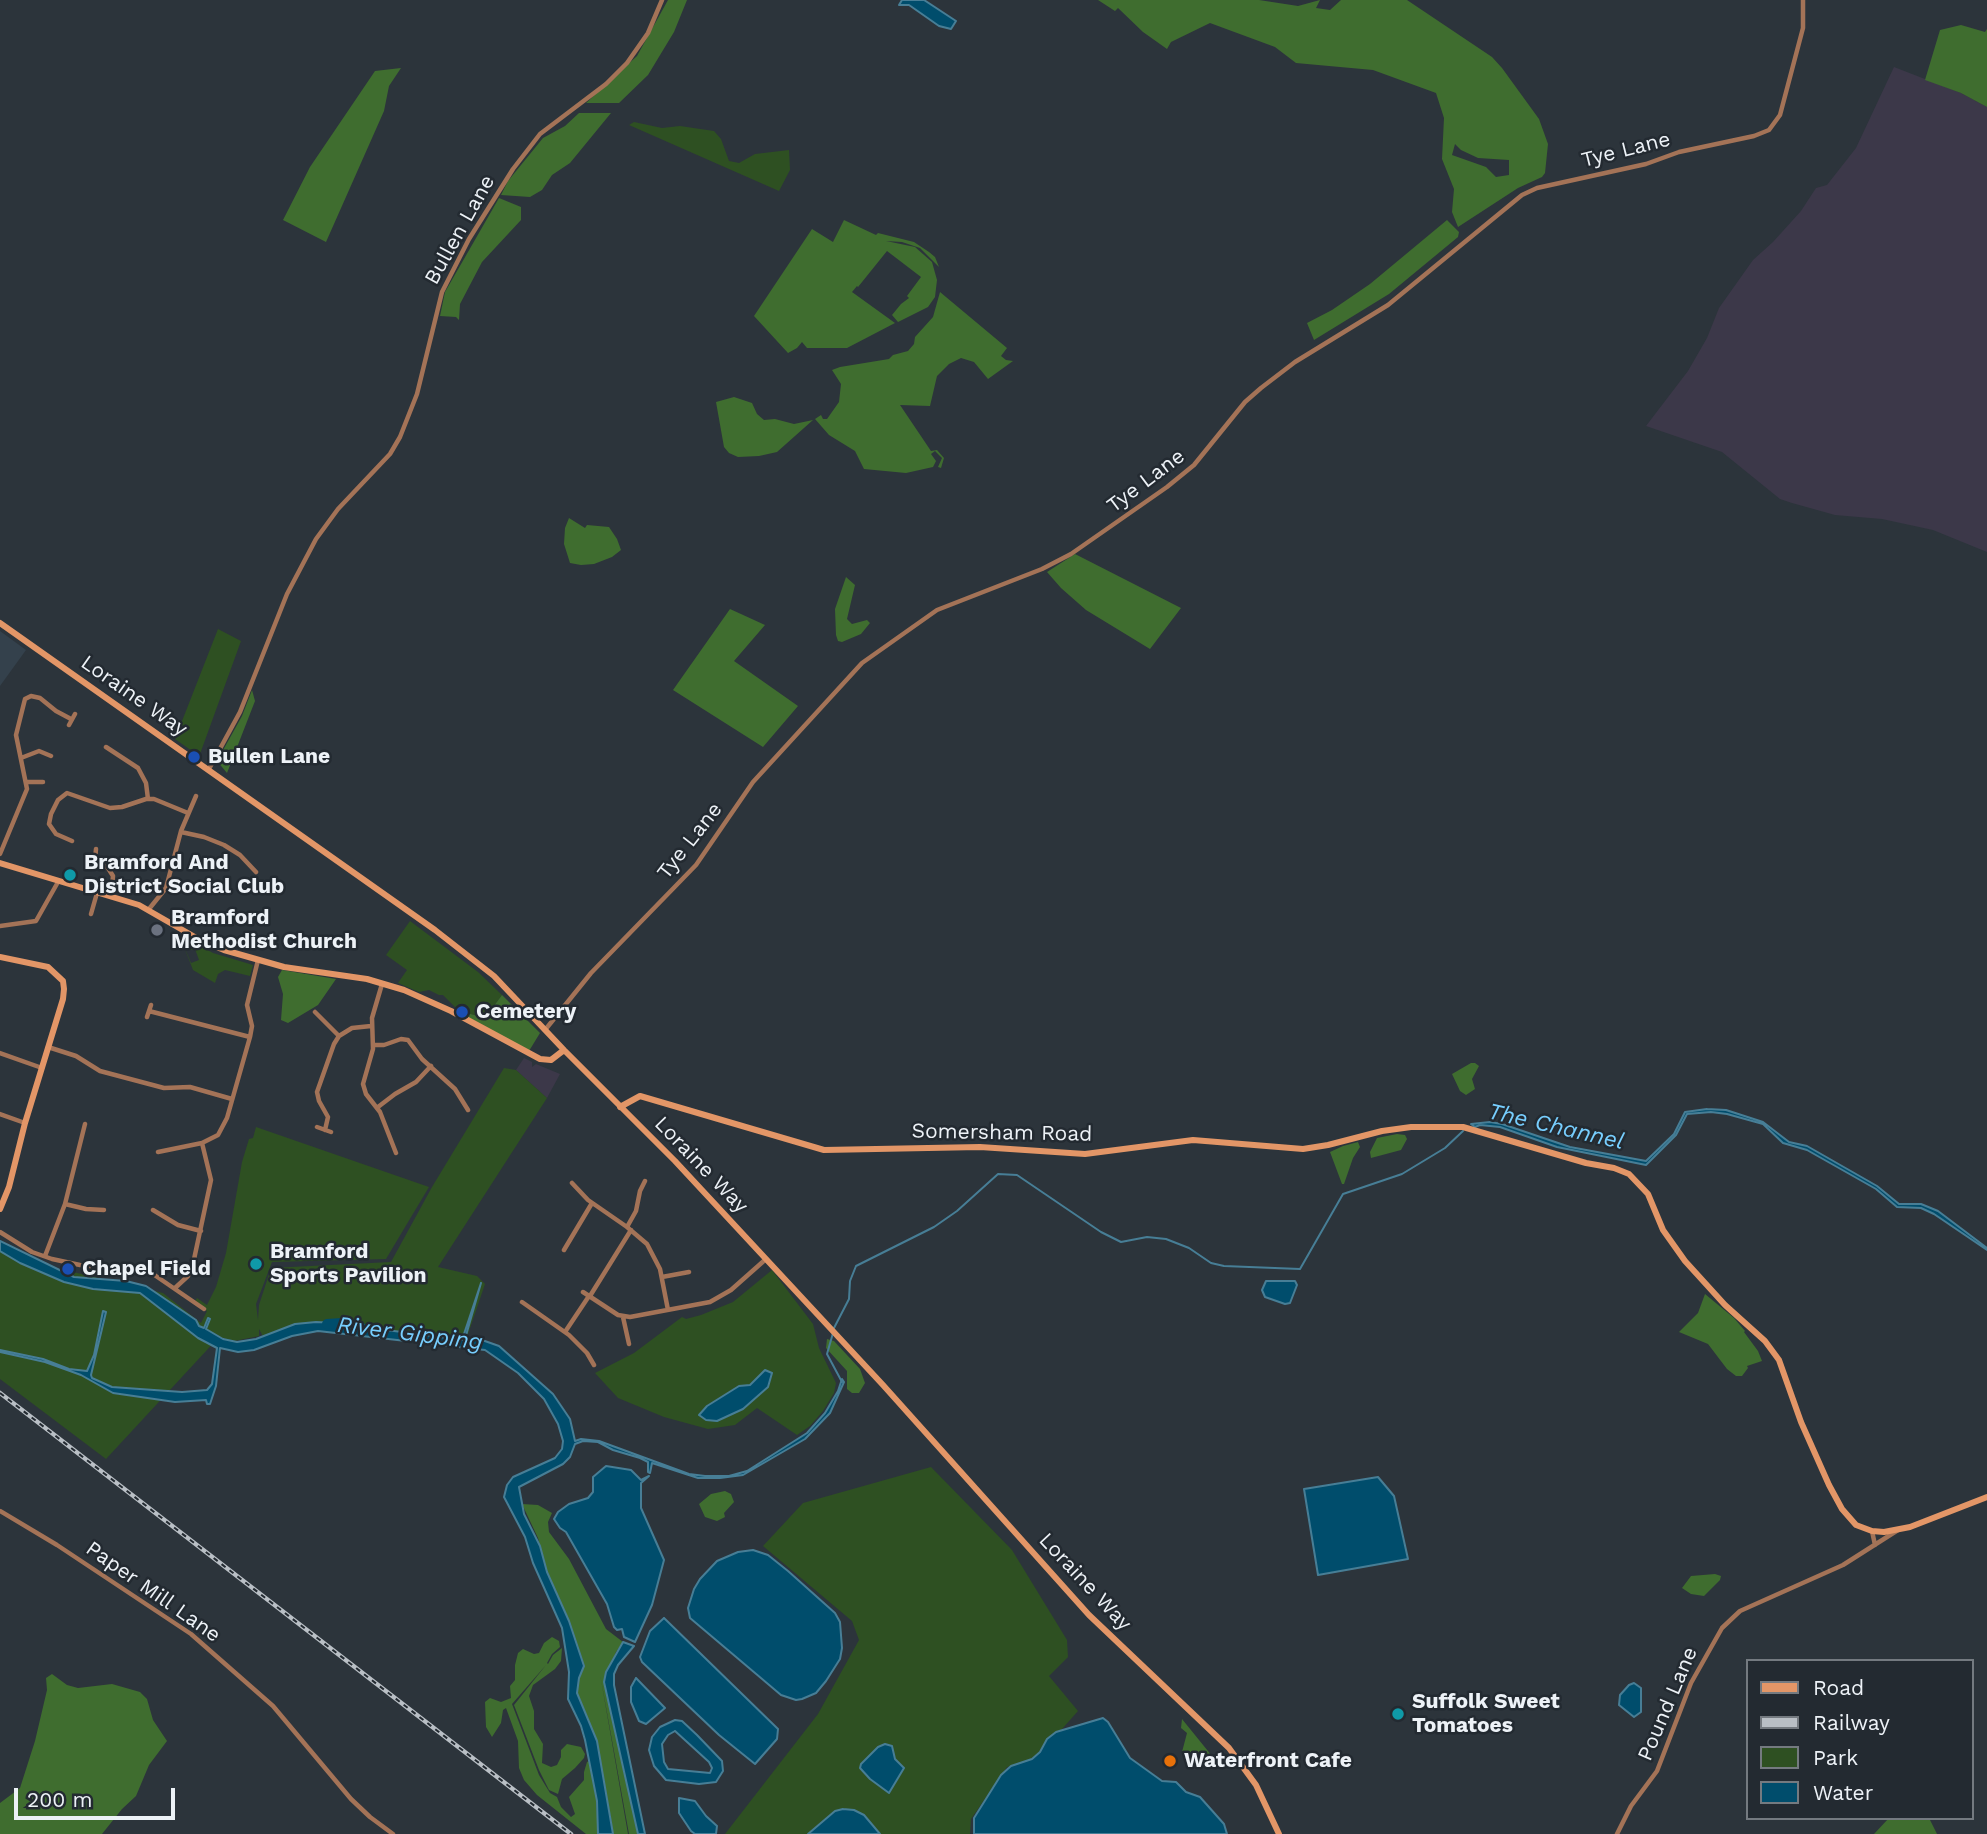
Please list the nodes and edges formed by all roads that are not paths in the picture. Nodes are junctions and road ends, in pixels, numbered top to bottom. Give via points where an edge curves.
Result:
1 (663, 0) edge
2 (1802, 0) edge
3 (0, 623) edge
4 (71, 719) dead end
5 (106, 747) dead end
6 (51, 756) dead end
7 (21, 758) junction
8 (209, 769) junction
9 (27, 782) junction
10 (43, 782) dead end
11 (196, 796) dead end
12 (148, 799) junction
13 (188, 813) junction
14 (181, 832) junction
15 (72, 841) dead end
16 (96, 849) dead end
17 (0, 854) edge
18 (109, 859) dead end
19 (0, 863) edge
20 (106, 867) junction
21 (256, 872) dead end
22 (58, 882) junction
23 (97, 893) junction
24 (111, 896) junction
25 (149, 909) junction
26 (91, 914) dead end
27 (0, 926) edge
28 (0, 957) edge
29 (258, 960) junction
30 (383, 983) junction
31 (315, 1012) dead end
32 (148, 1017) dead end
33 (372, 1026) junction
34 (545, 1030) junction
35 (339, 1036) junction
36 (250, 1037) junction
37 (373, 1045) junction
38 (48, 1047) junction
39 (564, 1050) junction
40 (0, 1054) edge
41 (431, 1066) junction
42 (43, 1068) junction
43 (232, 1100) junction
44 (378, 1107) junction
45 (620, 1107) junction
46 (468, 1111) dead end
47 (0, 1114) edge
48 (25, 1123) junction
49 (85, 1124) dead end
50 (317, 1127) dead end
51 (202, 1143) junction
52 (158, 1153) dead end
53 (396, 1153) dead end
54 (645, 1181) dead end
55 (572, 1183) dead end
56 (592, 1203) junction
57 (65, 1204) junction
58 (0, 1209) edge
59 (104, 1210) dead end
60 (153, 1210) dead end
61 (629, 1228) junction
62 (201, 1231) junction
63 (0, 1232) edge
64 (564, 1250) dead end
65 (45, 1256) junction
66 (766, 1259) junction
67 (689, 1272) dead end
68 (662, 1277) junction
69 (175, 1288) junction
70 (583, 1292) dead end
71 (589, 1296) junction
72 (522, 1302) dead end
73 (204, 1309) dead end
74 (668, 1310) junction
75 (623, 1317) junction
76 (565, 1332) junction
77 (590, 1342) dead end
78 (629, 1344) dead end
79 (583, 1348) junction
80 (594, 1365) dead end
81 (1987, 1497) edge
82 (0, 1511) edge
83 (1899, 1530) junction
84 (1872, 1531) junction
85 (1875, 1545) junction
86 (393, 1834) edge
87 (1279, 1834) edge
88 (1618, 1834) edge

1 - 8 street, Bullen Lane via 627,63 540,134 469,239 442,292 417,394 400,438 316,539 283,602 245,702
2 - 34 street, Tye Lane via 1803,28 1780,115 1769,130 1522,195 1388,306 1261,388 1194,466 1174,482 1071,554 936,610 862,663 753,782 695,865 591,973
3 - 8 main road, Loraine Way
4 - 7 street via 40,698 27,697 16,735
5 - 12 street via 141,771
6 - 7 street via 39,751
7 - 9 street
8 - 34 main road, Loraine Way via 445,937 494,976
9 - 10 street
9 - 17 street via 25,800
11 - 13 street
12 - 13 street
12 - 15 street via 113,808 65,794 58,800 50,824 56,834
13 - 14 street
14 - 21 street via 229,847
14 - 25 street via 166,888
16 - 20 street via 95,860
18 - 20 street
19 - 22 main road
20 - 24 street via 113,879
22 - 23 main road
22 - 27 street via 36,921
23 - 24 main road
23 - 26 street
24 - 25 main road
25 - 29 main road via 212,946
28 - 38 main road via 48,967 62,981 64,999
29 - 30 main road
29 - 36 street via 247,1005
30 - 33 street
30 - 39 main road via 451,1011 536,1057 549,1061
31 - 35 street
32 - 36 street via 150,1008
33 - 35 street via 352,1028
33 - 37 street
34 - 39 main road, Loraine Way
35 - 50 street via 317,1092 328,1117 328,1131
36 - 43 street
37 - 41 street via 407,1040
37 - 44 street via 363,1084
38 - 42 main road
38 - 43 street via 100,1070
39 - 45 main road, Loraine Way
40 - 42 street
41 - 44 street
41 - 46 street via 455,1089
42 - 48 main road
43 - 51 street via 223,1128
44 - 53 street
45 - 66 main road, Loraine Way
45 - 84 main road, Somersham Road via 639,1096 824,1150 980,1147 1085,1154 1193,1140 1303,1149 1411,1126 1463,1127 1614,1168 1629,1174 1648,1194 1663,1230 1685,1261 1774,1352 1835,1498 1856,1525
47 - 48 street
48 - 58 main road
49 - 57 street
51 - 52 street
51 - 62 street via 211,1180
54 - 61 street
55 - 56 street
56 - 61 street
56 - 64 street
57 - 59 street
57 - 65 street
60 - 62 street via 178,1225
61 - 68 street via 650,1249
61 - 71 street
62 - 69 street via 192,1268
63 - 65 street
65 - 69 street via 89,1267 147,1272
66 - 74 street via 720,1297
66 - 87 main road, Loraine Way via 1089,1615 1229,1748 1256,1786
67 - 68 street
68 - 74 street
69 - 73 street
70 - 71 street
71 - 75 street
71 - 76 street
72 - 76 street
74 - 75 street
75 - 78 street
76 - 79 street
77 - 79 street
79 - 80 street
81 - 83 main road
82 - 86 street, Paper Mill Lane via 191,1634 274,1706 351,1799
83 - 84 main road
83 - 85 street, Pound Lane
84 - 85 street
85 - 88 street, Pound Lane via 1740,1611 1722,1628 1691,1683 1657,1772 1631,1806

